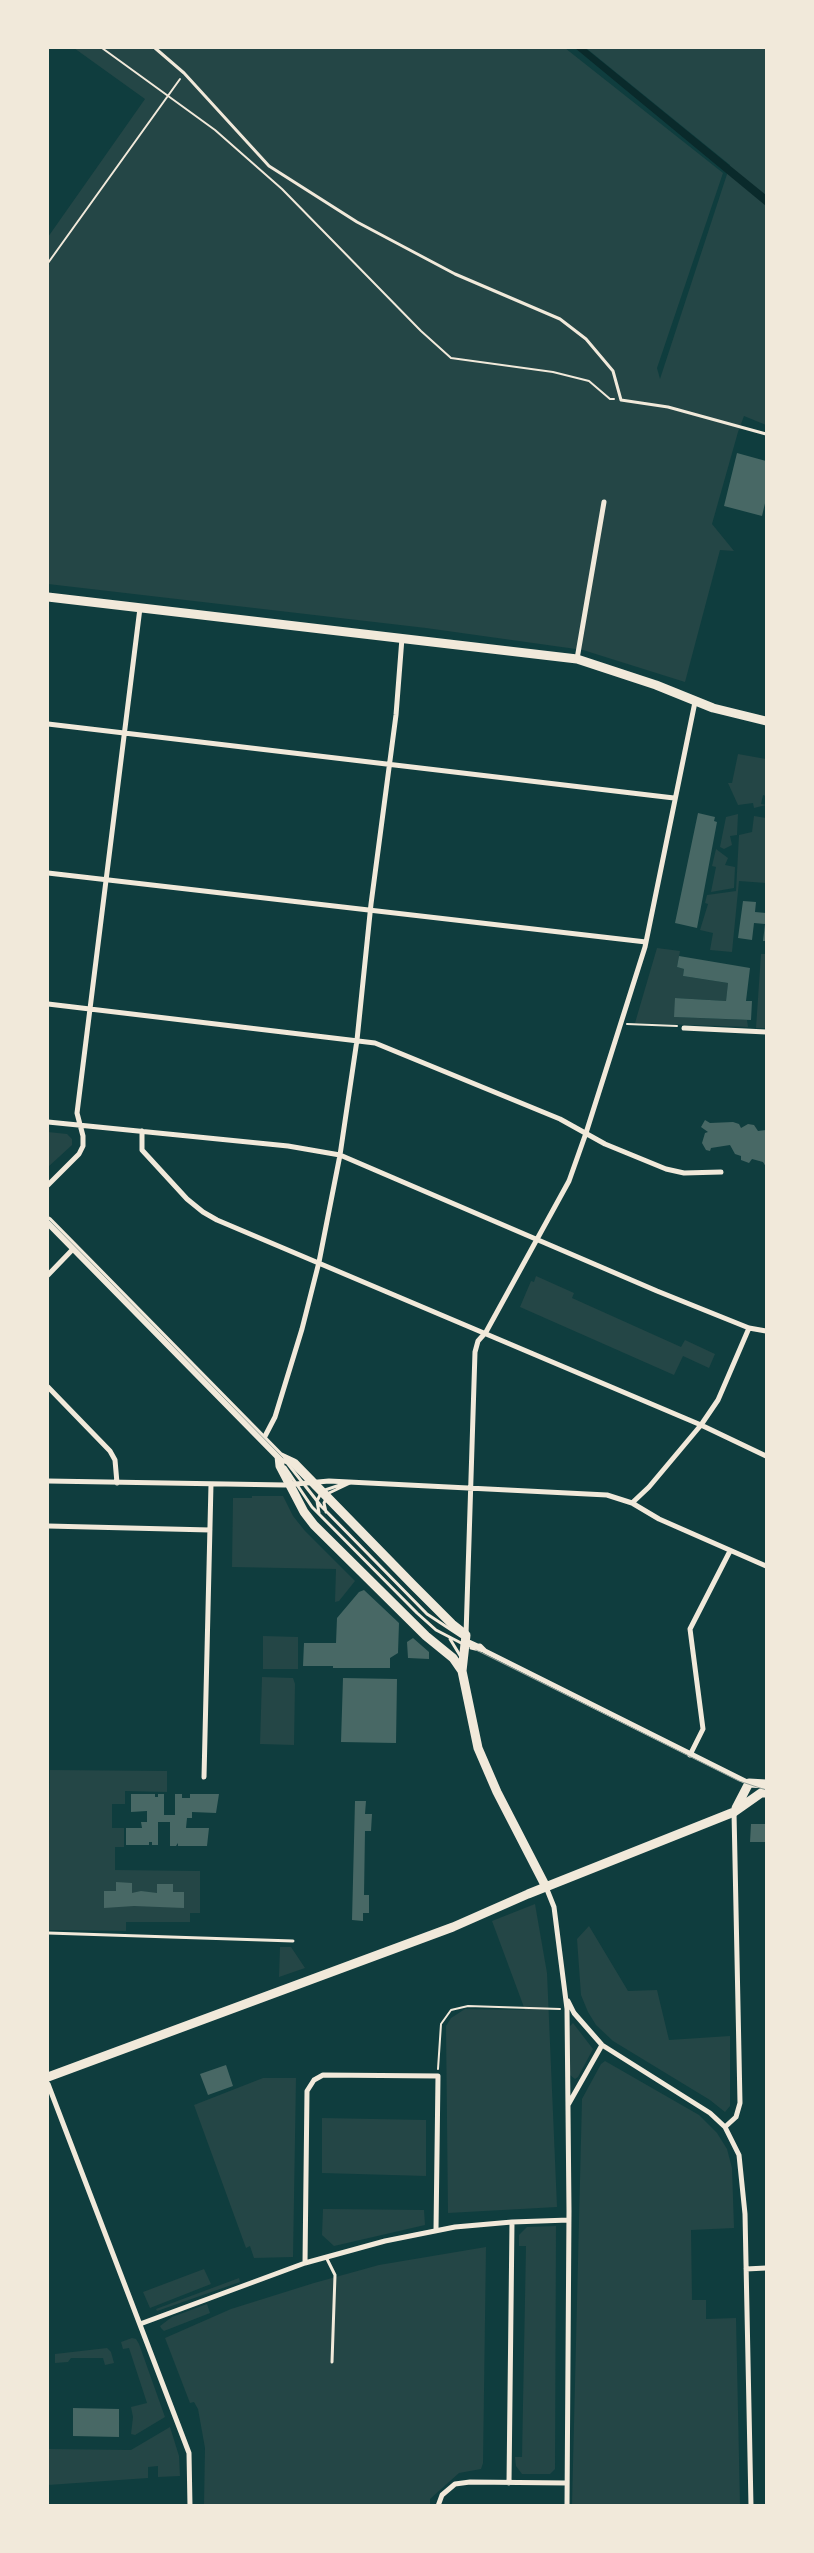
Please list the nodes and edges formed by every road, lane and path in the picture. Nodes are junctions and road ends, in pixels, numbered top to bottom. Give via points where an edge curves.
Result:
1 (102, 48) edge
2 (155, 48) edge
3 (184, 74) junction
4 (168, 95) junction
5 (48, 263) edge
6 (622, 400) junction
7 (766, 434) edge
8 (604, 502) dead end
9 (48, 597) edge
10 (140, 608) junction
11 (402, 638) junction
12 (576, 659) junction
13 (695, 702) junction
14 (766, 720) edge
15 (48, 724) edge
16 (125, 734) junction
17 (390, 765) junction
18 (674, 798) junction
19 (48, 873) edge
20 (107, 881) junction
21 (370, 911) junction
22 (646, 942) junction
23 (48, 1004) edge
24 (89, 1009) junction
25 (620, 1023) junction
26 (684, 1028) joint
27 (766, 1032) edge
28 (357, 1040) junction
29 (48, 1122) edge
30 (79, 1125) junction
31 (142, 1130) junction
32 (586, 1133) junction
33 (340, 1155) junction
34 (721, 1172) dead end
35 (48, 1185) edge
36 (48, 1221) edge
37 (538, 1240) junction
38 (74, 1248) junction
39 (319, 1262) junction
40 (48, 1275) edge
41 (749, 1328) junction
42 (766, 1331) edge
43 (486, 1332) junction
44 (48, 1387) edge
45 (701, 1425) junction
46 (263, 1440) junction
47 (766, 1456) edge
48 (280, 1458) junction
49 (48, 1481) edge
50 (313, 1482) junction
51 (117, 1483) junction
52 (353, 1483) junction
53 (212, 1484) junction
54 (297, 1484) junction
55 (471, 1488) junction
56 (324, 1494) junction
57 (317, 1502) junction
58 (632, 1503) junction
59 (326, 1512) junction
60 (322, 1518) junction
61 (48, 1526) edge
62 (210, 1530) junction
63 (730, 1551) junction
64 (766, 1566) edge
65 (444, 1634) junction
66 (465, 1640) junction
67 (462, 1668) junction
68 (690, 1754) junction
69 (204, 1777) dead end
70 (749, 1782) junction
71 (766, 1784) edge
72 (765, 1793) edge
73 (734, 1812) junction
74 (546, 1887) junction
75 (48, 1933) edge
76 (293, 1941) dead end
77 (565, 1997) junction
78 (567, 2009) junction
79 (602, 2045) junction
80 (438, 2076) junction
81 (48, 2077) edge
82 (48, 2084) edge
83 (568, 2106) junction
84 (725, 2128) junction
85 (569, 2220) junction
86 (512, 2222) junction
87 (436, 2230) junction
88 (325, 2257) junction
89 (305, 2264) junction
90 (766, 2268) edge
91 (746, 2269) junction
92 (140, 2324) junction
93 (332, 2362) dead end
94 (508, 2483) junction
95 (567, 2483) junction
96 (190, 2506) edge
97 (438, 2506) edge
98 (567, 2506) edge
99 (751, 2506) edge

1 - 4 path
2 - 3 lane
3 - 4 path
3 - 6 lane via 269,166 357,222 455,274 560,319 586,339 613,371
4 - 5 path
4 - 6 path via 215,130 282,190 421,331 452,358 562,374 590,381 610,399
6 - 7 lane via 668,407
8 - 12 street
9 - 10 main road
10 - 11 main road
10 - 16 street
11 - 12 main road
11 - 17 street
12 - 13 main road via 656,685
13 - 14 main road
13 - 18 street
15 - 16 street
16 - 17 street
16 - 20 street
17 - 18 street
17 - 21 street
18 - 22 street
19 - 20 street
20 - 21 street
20 - 24 street
21 - 22 street
21 - 28 street
22 - 25 street
23 - 24 street
24 - 28 street
24 - 30 street via 77,1113
25 - 26 path
25 - 32 street
26 - 27 street
28 - 32 street via 383,1046 560,1119
28 - 33 street
29 - 30 street
30 - 31 street
30 - 35 street via 83,1146 79,1154
31 - 33 street
31 - 39 street via 142,1150 203,1212
32 - 34 street via 666,1169 684,1173
32 - 37 street via 569,1181
33 - 37 street
33 - 39 street
36 - 38 main road
37 - 41 street
37 - 43 street
38 - 40 street
38 - 46 main road
39 - 43 street
39 - 46 street via 287,1381 270,1430
41 - 42 street
41 - 45 street via 718,1400
43 - 45 street
43 - 55 street via 478,1341 475,1352
44 - 51 street via 110,1451 115,1460
45 - 47 street
45 - 58 street
46 - 48 main road
48 - 50 main road via 294,1463
48 - 54 main road
48 - 54 lane
49 - 51 street
50 - 52 street
50 - 54 street
50 - 56 main road
51 - 53 street
52 - 55 street
52 - 56 lane
52 - 56 lane via 335,1485
53 - 54 street
53 - 62 street
54 - 57 lane
54 - 60 lane
54 - 67 main road via 304,1512 314,1525
55 - 58 street via 608,1495
55 - 66 street
56 - 57 lane
56 - 59 lane
56 - 66 main road
57 - 59 lane
57 - 60 lane
58 - 63 street
59 - 66 lane via 427,1614
60 - 65 lane via 428,1624
61 - 62 street
62 - 69 street
63 - 64 street
63 - 68 street via 690,1629 703,1729
65 - 66 lane
65 - 67 lane via 456,1647
66 - 67 main road
66 - 68 street
67 - 74 main road via 480,1754
68 - 70 street
70 - 71 main road
70 - 72 lane
70 - 73 main road
72 - 73 main road
73 - 74 main road
73 - 84 street via 740,2103 736,2117
74 - 77 street via 554,1907
74 - 81 main road via 431,1936
75 - 76 lane
77 - 78 street
77 - 79 street via 574,2013
78 - 80 path via 468,2006 451,2010 441,2024
78 - 83 street
79 - 83 street
79 - 84 street via 683,2094
80 - 87 street
80 - 89 street via 323,2075 314,2080 307,2091
82 - 92 street
83 - 85 street
84 - 91 street via 739,2155 743,2172
85 - 86 street
85 - 95 street
86 - 87 street
86 - 94 street
87 - 88 street
88 - 89 street
88 - 93 lane via 335,2275
89 - 92 street
90 - 91 street
91 - 99 street
92 - 96 street via 189,2453
94 - 95 street
94 - 97 street via 455,2484 442,2495
95 - 98 street

